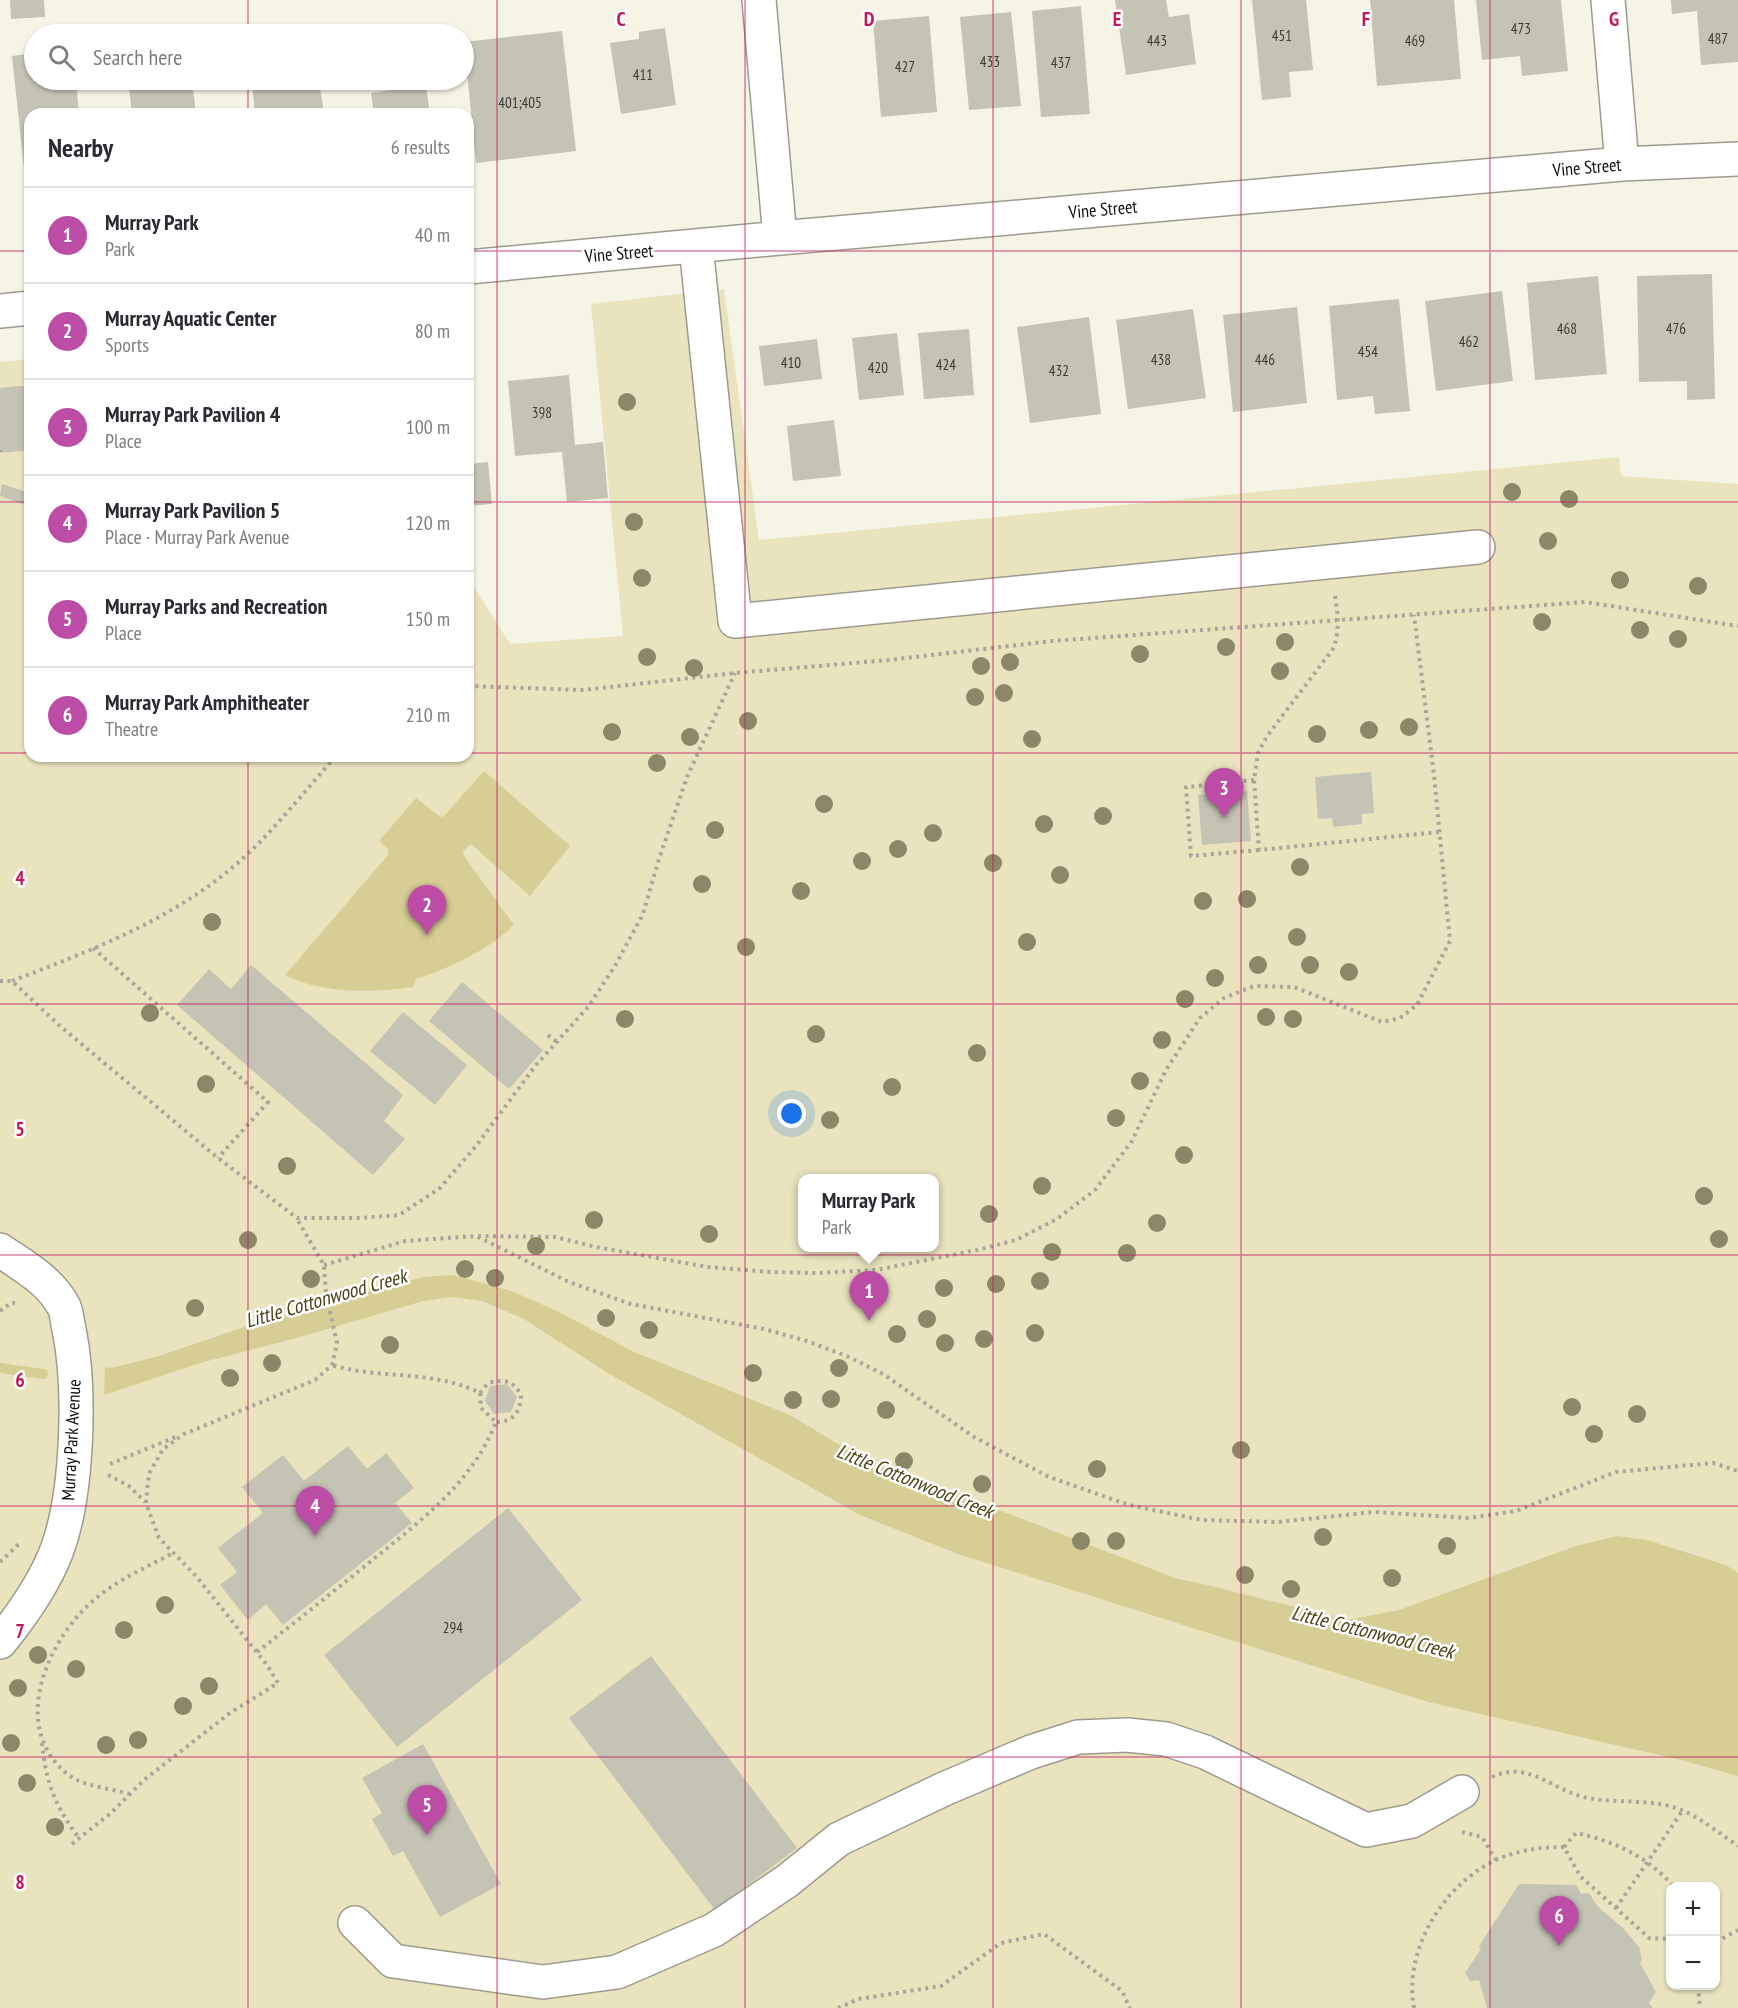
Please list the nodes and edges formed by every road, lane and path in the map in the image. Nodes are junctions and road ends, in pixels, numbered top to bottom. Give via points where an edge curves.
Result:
1 (759, 0) edge
2 (1608, 0) edge
3 (1738, 159) edge
4 (1622, 164) junction
5 (780, 238) junction
6 (696, 246) junction
7 (474, 266) edge
8 (24, 309) edge
9 (0, 311) edge
10 (1478, 547) dead end
11 (1414, 615) junction
12 (1338, 621) junction
13 (1738, 626) edge
14 (735, 673) junction
15 (474, 686) edge
16 (331, 762) edge
17 (1254, 780) junction
18 (1439, 832) junction
19 (1259, 850) junction
20 (93, 948) junction
21 (0, 981) edge
22 (12, 981) junction
23 (548, 1035) dead end
24 (557, 1042) junction
25 (218, 1158) junction
26 (297, 1218) junction
27 (476, 1236) junction
28 (0, 1250) edge
29 (324, 1265) junction
30 (23, 1304) dead end
31 (0, 1311) edge
32 (332, 1365) junction
33 (480, 1393) junction
34 (496, 1422) junction
35 (184, 1434) junction
36 (105, 1465) dead end
37 (99, 1471) dead end
38 (1738, 1471) edge
39 (146, 1503) junction
40 (22, 1541) dead end
41 (173, 1553) junction
42 (0, 1561) edge
43 (0, 1642) edge
44 (257, 1652) junction
45 (42, 1743) junction
46 (1462, 1792) joint
47 (130, 1794) junction
48 (1683, 1810) junction
49 (79, 1838) junction
50 (72, 1844) dead end
51 (1738, 1846) edge
52 (1564, 1847) junction
53 (1647, 1861) junction
54 (1668, 1882) edge
55 (1616, 1908) junction
56 (355, 1923) dead end
57 (1738, 1930) edge
58 (1666, 1939) edge
59 (1720, 1940) edge
60 (1698, 1990) edge
61 (838, 2008) edge
62 (1130, 2008) edge
63 (1414, 2008) edge
64 (1700, 2008) edge

1 - 5 street
2 - 4 street
3 - 4 street, Vine Street
4 - 5 street, Vine Street
5 - 6 street, Vine Street
6 - 7 street, Vine Street
6 - 10 street via 735,621
8 - 9 street
11 - 12 path
11 - 13 path via 1585,602
11 - 18 path
12 - 14 path via 1052,641
12 - 17 path via 1333,649 1258,753
14 - 15 path via 583,690
14 - 24 path via 687,777 644,914 588,1008
16 - 20 path via 252,849 220,878 157,919
17 - 19 path
17 - 19 path via 1186,788 1191,856
18 - 19 path
18 - 27 path via 1450,941 1417,1005 1400,1018 1382,1022 1294,987 1254,986 1224,998 1200,1018 1166,1070 1132,1141 1095,1190 1057,1219 1016,1240 876,1270 818,1273 708,1267 555,1237
20 - 22 path
20 - 25 path via 268,1102
21 - 22 path
22 - 25 path
23 - 24 path
24 - 26 path via 440,1188 399,1215
25 - 26 path
26 - 29 path
27 - 29 path via 405,1241
27 - 38 path via 569,1282 631,1304 764,1329 849,1357 883,1374 974,1437 1049,1477 1129,1505 1202,1520 1278,1522 1374,1512 1469,1518 1516,1511 1616,1472 1713,1463
28 - 43 street, Murray Park Avenue via 44,1280 65,1308 75,1357 73,1461 66,1520 43,1581
29 - 32 path via 337,1343
30 - 31 path via 11,1303
32 - 33 path via 361,1373 411,1374 455,1383
32 - 35 path via 315,1380
33 - 34 path via 481,1408
33 - 34 path via 488,1383 505,1380 521,1395 516,1415
34 - 44 path via 480,1455 451,1492
35 - 36 path
35 - 39 path via 163,1449 156,1461 150,1472
37 - 39 path via 129,1486
39 - 41 path via 159,1538
40 - 42 path
41 - 44 path
41 - 45 path via 94,1599 62,1637 43,1679 38,1726
44 - 47 path via 278,1683 230,1713
45 - 47 path via 57,1765 77,1780
45 - 49 path via 51,1790
46 - 48 path via 1511,1771 1528,1773 1587,1798 1655,1803
46 - 56 street via 1412,1821 1366,1830 1206,1752 1176,1742 1127,1735 1078,1737 1031,1752 944,1789 839,1839 787,1881 714,1930 616,1972 543,1982 393,1961
47 - 49 path
48 - 51 path
48 - 53 path
49 - 50 path
52 - 53 path via 1576,1833 1609,1841
52 - 55 path via 1580,1876
52 - 63 path via 1535,1847 1496,1860 1466,1880 1441,1905 1414,1963
53 - 54 path
53 - 55 path
55 - 58 path via 1649,1938
57 - 59 path
60 - 64 path
61 - 62 path via 859,1999 941,1986 1001,1943 1044,1934 1122,1990

